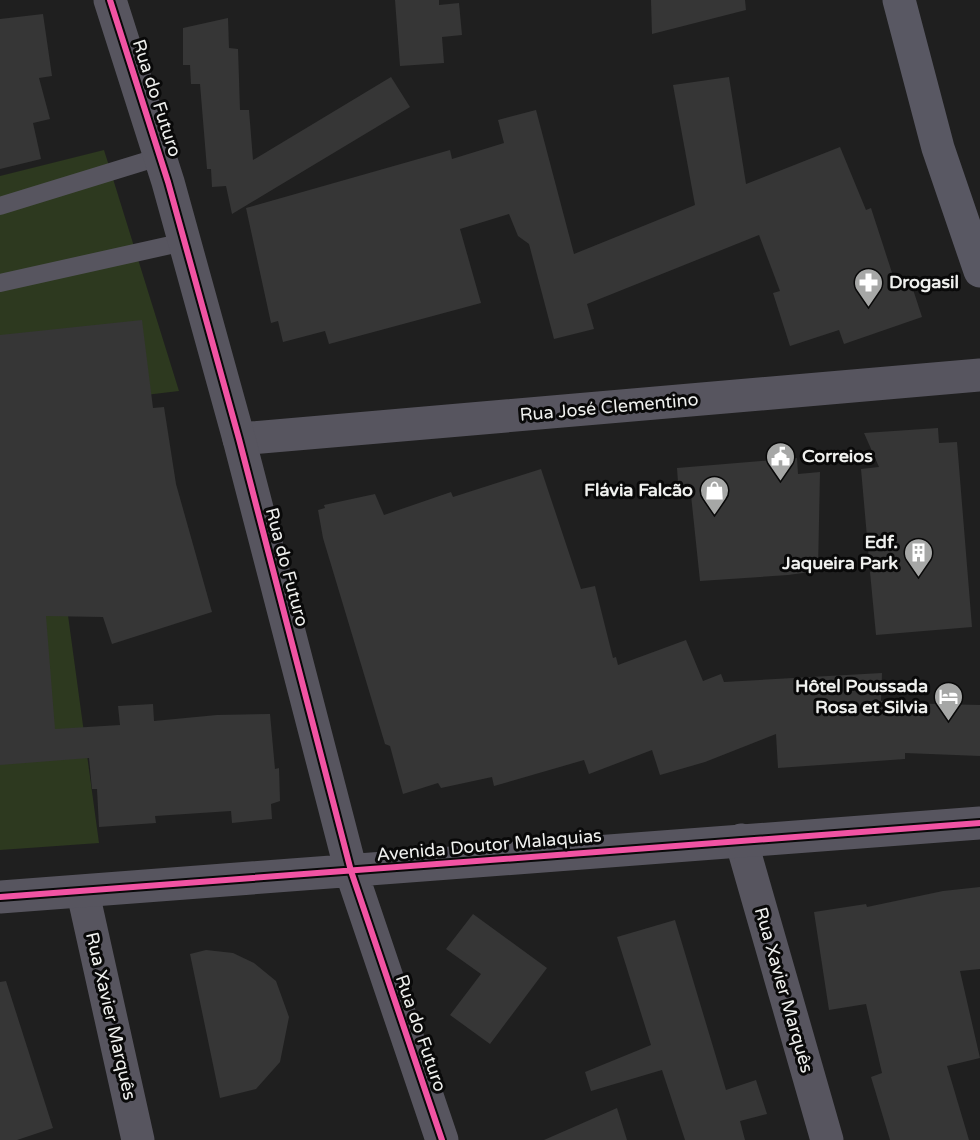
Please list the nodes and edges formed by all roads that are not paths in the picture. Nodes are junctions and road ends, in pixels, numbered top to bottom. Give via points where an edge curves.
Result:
1 (110, 0) edge
2 (899, 0) edge
3 (159, 157) junction
4 (0, 206) edge
5 (184, 242) junction
6 (980, 271) edge
7 (0, 283) edge
8 (980, 375) edge
9 (238, 439) junction
10 (980, 823) edge
11 (741, 840) junction
12 (351, 872) junction
13 (83, 893) junction
14 (0, 897) edge
15 (138, 1140) edge
16 (442, 1140) edge
17 (827, 1140) edge

1 - 3 street, Rua do Futuro
2 - 6 main road via 938,148
3 - 4 lane
3 - 5 street, Rua do Futuro
5 - 7 lane
5 - 9 street, Rua do Futuro
8 - 9 street, Rua José Clementino
9 - 12 street, Rua do Futuro
10 - 11 street, Avenida Doutor Malaquias
11 - 12 street, Avenida Doutor Malaquias
11 - 17 street, Rua Xavier Marquês
12 - 13 street, Avenida Doutor Malaquias
12 - 16 street, Rua do Futuro
13 - 14 street, Avenida Doutor Malaquias
13 - 15 street, Rua Xavier Marquês

